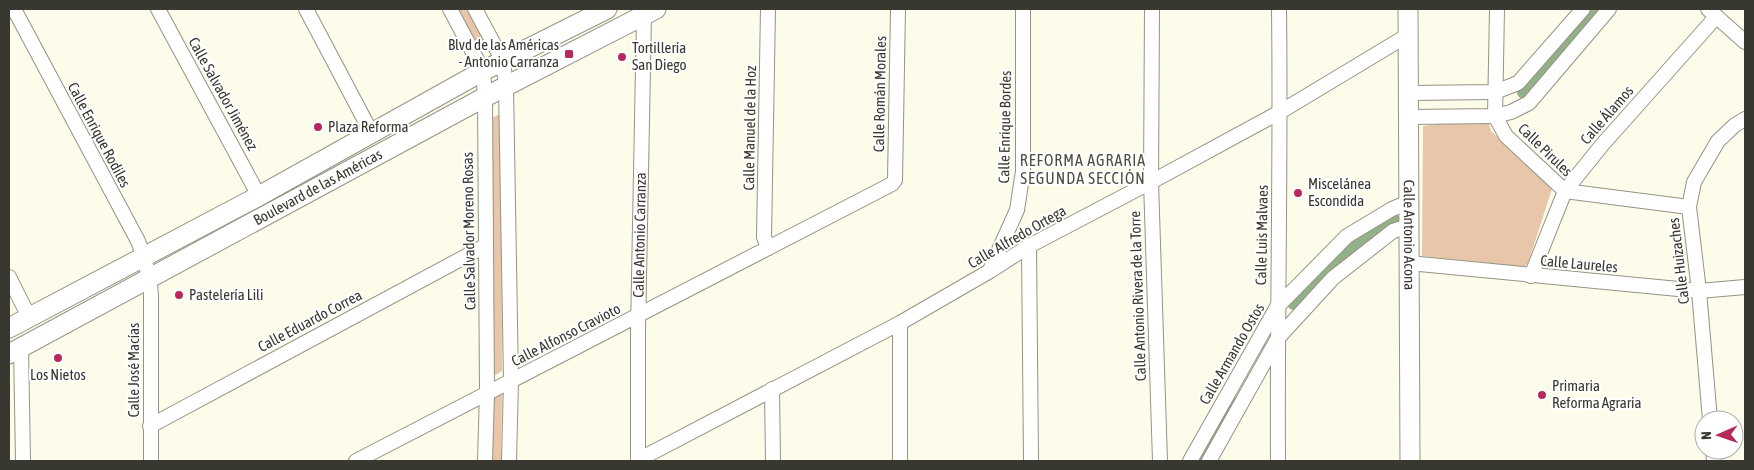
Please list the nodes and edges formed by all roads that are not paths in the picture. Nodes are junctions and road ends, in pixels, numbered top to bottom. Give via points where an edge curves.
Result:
1 (14, 9) edge
2 (158, 9) edge
3 (306, 9) edge
4 (450, 9) edge
5 (476, 9) edge
6 (607, 9) edge
7 (768, 9) edge
8 (898, 9) edge
9 (1023, 9) edge
10 (1152, 9) edge
11 (1279, 9) edge
12 (1408, 9) edge
13 (1497, 9) edge
14 (1583, 9) edge
15 (1609, 9) edge
16 (648, 11) edge
17 (1712, 13) edge
18 (1408, 35) junction
19 (1745, 42) edge
20 (503, 61) junction
21 (482, 71) junction
22 (506, 86) junction
23 (1495, 92) junction
24 (1409, 93) junction
25 (485, 97) junction
26 (1280, 112) junction
27 (1495, 116) junction
28 (1409, 117) junction
29 (1745, 119) edge
30 (371, 132) junction
31 (895, 180) joint
32 (1151, 182) junction
33 (1565, 191) junction
34 (258, 196) junction
35 (1409, 202) junction
36 (1689, 207) junction
37 (1409, 226) junction
38 (485, 246) junction
39 (1029, 246) junction
40 (768, 248) junction
41 (144, 257) junction
42 (1409, 263) junction
43 (990, 271) junction
44 (1531, 276) junction
45 (9, 277) edge
46 (150, 278) junction
47 (1745, 287) edge
48 (1699, 291) junction
49 (1278, 306) junction
50 (638, 315) junction
51 (29, 317) junction
52 (900, 323) junction
53 (9, 328) edge
54 (1278, 338) junction
55 (15, 350) edge
56 (1238, 375) junction
57 (511, 381) junction
58 (1253, 383) junction
59 (772, 389) junction
60 (487, 394) junction
61 (1709, 410) edge
62 (150, 426) junction
63 (23, 461) edge
64 (151, 461) edge
65 (356, 461) edge
66 (485, 461) edge
67 (509, 461) edge
68 (638, 461) edge
69 (773, 461) edge
70 (900, 461) edge
71 (1031, 461) edge
72 (1160, 461) edge
73 (1190, 461) edge
74 (1209, 461) edge
75 (1278, 461) edge
76 (1410, 461) edge

1 - 41 street, Calle Enrique Rodiles
2 - 34 street, Calle Salvador Jiménez
3 - 30 street
4 - 21 street, Calle Salvador Moreno Rosas
5 - 20 street
6 - 20 main road, Boulevard de las Américas
7 - 40 street, Calle Manuel de la Hoz via 764,237
8 - 31 street, Calle Román Morales
9 - 43 street, Calle Enrique Bordes via 1023,171 1017,210
10 - 32 street, Calle Antonio Rivera de la Torre
11 - 26 street, Calle Luis Malvaes
12 - 18 main road, Calle Antonio Acona
13 - 23 street
14 - 23 street via 1518,84
15 - 27 street via 1529,103
16 - 22 main road, Boulevard de las Américas
16 - 50 street, Calle Antonio Carranza
17 - 19 street
17 - 33 street, Calle Álamos
18 - 24 main road, Calle Antonio Acona
18 - 26 street, Calle Alfredo Ortega
20 - 21 main road, Boulevard de las Américas
20 - 22 street
21 - 25 street, Calle Salvador Moreno Rosas
21 - 30 main road, Boulevard de las Américas
22 - 25 main road, Boulevard de las Américas
22 - 57 street
23 - 24 street
23 - 27 street
24 - 28 main road, Calle Antonio Acona
25 - 38 street, Calle Salvador Moreno Rosas
25 - 46 main road, Boulevard de las Américas
26 - 32 street, Calle Alfredo Ortega
26 - 49 street, Calle Luis Malvaes
27 - 28 street
27 - 33 street, Calle Pirules via 1506,136
28 - 35 main road, Calle Antonio Acona
29 - 36 street, Calle Huizaches via 1718,141 1704,162 1694,182
30 - 34 main road, Boulevard de las Américas
31 - 40 street, Calle Alfonso Cravioto
32 - 39 street, Calle Alfredo Ortega
32 - 72 street, Calle Antonio Rivera de la Torre
33 - 36 street, Calle Pirules
33 - 44 street, Calle Álamos
34 - 41 main road, Boulevard de las Américas
35 - 37 main road, Calle Antonio Acona
35 - 49 street, Calle Armando Ostos via 1347,236
36 - 48 street, Calle Huizaches
37 - 42 main road, Calle Antonio Acona
37 - 54 street via 1393,231 1333,278
38 - 60 street, Calle Salvador Moreno Rosas
38 - 62 street, Calle Eduardo Correa
39 - 43 street, Calle Alfredo Ortega
39 - 71 street
40 - 50 street, Calle Alfonso Cravioto
41 - 46 street, Calle Enrique Rodiles
41 - 51 main road, Boulevard de las Américas
42 - 44 street, Calle Laureles
42 - 76 main road, Calle Antonio Acona
43 - 52 street, Calle Alfredo Ortega
44 - 48 street, Calle Laureles
45 - 51 street
46 - 55 main road, Boulevard de las Américas
46 - 62 street, Calle José Macías
47 - 48 street, Calle Laureles
48 - 61 street, Calle Huizaches
49 - 54 street, Calle Luis Malvaes
49 - 56 street, Calle Armando Ostos
50 - 57 street, Calle Alfonso Cravioto
50 - 68 street, Calle Antonio Carranza
51 - 53 main road, Boulevard de las Américas
52 - 59 street, Calle Alfredo Ortega
52 - 70 street
54 - 58 street
54 - 75 street, Calle Luis Malvaes
55 - 63 street
56 - 58 street
56 - 73 street, Calle Armando Ostos
57 - 60 street, Calle Alfonso Cravioto
57 - 67 street
58 - 74 street
59 - 68 street, Calle Alfredo Ortega
59 - 69 street
60 - 65 street, Calle Alfonso Cravioto
60 - 66 street, Calle Salvador Moreno Rosas
62 - 64 street, Calle José Macías

